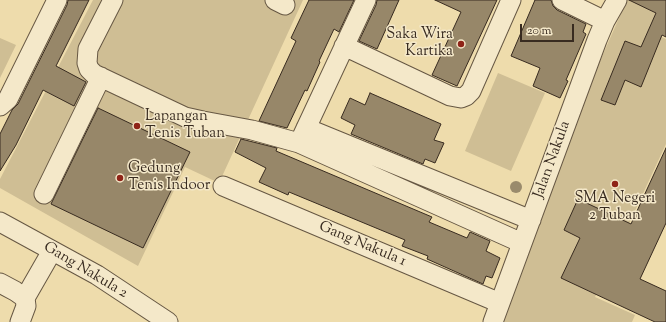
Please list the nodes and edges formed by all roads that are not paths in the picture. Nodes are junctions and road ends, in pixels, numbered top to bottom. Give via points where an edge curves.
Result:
1 (113, 0) edge
2 (366, 0) edge
3 (511, 0) edge
4 (562, 0) edge
5 (617, 0) edge
6 (54, 1) edge
7 (605, 22) junction
8 (344, 46) junction
9 (101, 77) junction
10 (0, 106) edge
11 (303, 135) junction
12 (223, 186) dead end
13 (44, 194) dead end
14 (530, 220) junction
15 (0, 222) edge
16 (522, 243) junction
17 (52, 251) junction
18 (0, 283) edge
19 (25, 298) junction
20 (500, 303) junction
21 (20, 322) edge
22 (168, 322) edge
23 (493, 322) edge

1 - 9 street via 88,50 87,63 94,74
2 - 8 street
3 - 8 street via 471,91 461,98 450,96
4 - 7 street
5 - 7 street, Jalan Nakula
6 - 10 street via 8,99
7 - 14 street, Jalan Nakula
8 - 11 street
9 - 11 street via 185,117 252,130
9 - 13 street
11 - 14 street
11 - 16 street
12 - 20 street, Gang Nakula 1
14 - 16 street, Jalan Nakula
15 - 17 street, Gang Nakula 2
16 - 20 street, Jalan Nakula
17 - 19 street
17 - 22 street, Gang Nakula 2 via 107,282
18 - 19 street
19 - 21 street via 26,306
20 - 23 street, Jalan Nakula

